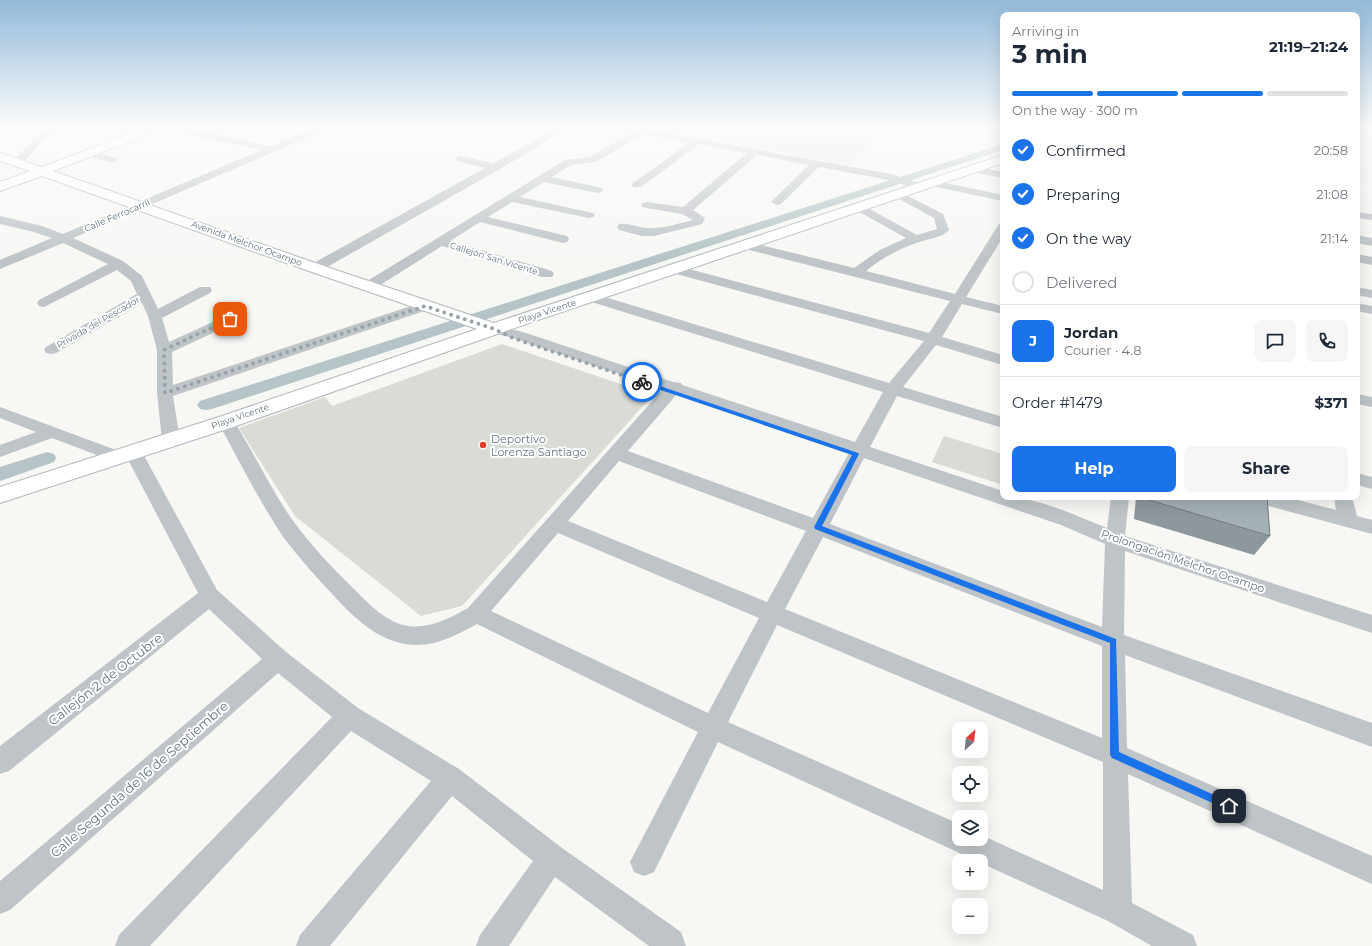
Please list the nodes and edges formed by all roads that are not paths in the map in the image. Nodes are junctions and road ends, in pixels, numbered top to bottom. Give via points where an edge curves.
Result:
1 (38, 172) edge
2 (44, 172) edge
3 (216, 172) edge
4 (487, 172) edge
5 (553, 172) edge
6 (655, 172) edge
7 (731, 172) edge
8 (808, 172) edge
9 (865, 172) edge
10 (960, 172) edge
11 (988, 172) edge
12 (1000, 174) edge
13 (543, 178) junction
14 (920, 184) junction
15 (637, 185) dead end
16 (0, 187) edge
17 (598, 190) dead end
18 (898, 194) junction
19 (1000, 197) edge
20 (511, 198) junction
21 (777, 202) dead end
22 (139, 205) junction
23 (647, 205) dead end
24 (860, 208) junction
25 (685, 211) junction
26 (589, 215) dead end
27 (1360, 215) edge
28 (1372, 217) edge
29 (479, 218) junction
30 (0, 220) edge
31 (623, 227) dead end
32 (1000, 232) edge
33 (63, 238) junction
34 (916, 238) junction
35 (563, 240) dead end
36 (1360, 240) edge
37 (442, 242) junction
38 (1372, 242) edge
39 (745, 245) junction
40 (1360, 259) edge
41 (1372, 261) edge
42 (0, 264) edge
43 (118, 264) junction
44 (315, 268) junction
45 (674, 269) junction
46 (856, 273) junction
47 (546, 274) dead end
48 (369, 286) junction
49 (205, 290) dead end
50 (1360, 292) edge
51 (1372, 294) edge
52 (145, 295) junction
53 (590, 297) junction
54 (958, 298) junction
55 (44, 302) dead end
56 (425, 306) junction
57 (1360, 308) edge
58 (1000, 309) edge
59 (1372, 310) edge
60 (156, 316) junction
61 (230, 319) dead end
62 (486, 326) junction
63 (933, 339) junction
64 (51, 350) dead end
65 (164, 350) junction
66 (1000, 359) edge
67 (673, 389) junction
68 (892, 390) junction
69 (165, 393) junction
70 (1360, 400) edge
71 (1372, 402) edge
72 (0, 412) edge
73 (226, 422) junction
74 (1000, 423) edge
75 (52, 432) junction
76 (171, 440) junction
77 (0, 451) edge
78 (858, 451) junction
79 (617, 454) junction
80 (126, 455) junction
81 (1360, 480) edge
82 (1372, 483) edge
83 (0, 495) edge
84 (1120, 500) edge
85 (1272, 500) edge
86 (1344, 500) edge
87 (1348, 520) junction
88 (556, 524) junction
89 (817, 527) junction
90 (1372, 527) edge
91 (1115, 540) junction
92 (210, 596) junction
93 (772, 613) junction
94 (476, 614) junction
95 (1372, 624) edge
96 (1114, 641) junction
97 (278, 659) junction
98 (350, 716) junction
99 (714, 728) junction
100 (1372, 735) edge
101 (1115, 755) junction
102 (0, 762) edge
103 (450, 778) junction
104 (952, 835) edge
105 (975, 846) edge
106 (552, 858) junction
107 (644, 862) dead end
108 (1372, 870) edge
109 (0, 900) edge
110 (1118, 911) junction
111 (130, 946) edge
112 (311, 946) edge
113 (491, 946) edge
114 (671, 946) edge
115 (1182, 946) edge

1 - 16 main road
2 - 22 main road, Avenida Melchor Ocampo
3 - 22 street, Calle Ferrocarril
4 - 44 street
5 - 13 street
6 - 15 street
7 - 25 street
8 - 21 street
9 - 14 street
10 - 14 main road, Playa Vicente
11 - 12 street
13 - 17 street
13 - 20 street
14 - 18 main road, Playa Vicente
14 - 19 street
18 - 24 main road, Playa Vicente
18 - 34 street via 939,216 943,230
20 - 26 street
20 - 29 street
22 - 33 street, Calle Ferrocarril
22 - 44 main road, Avenida Melchor Ocampo
23 - 25 street
24 - 34 street
24 - 39 main road, Playa Vicente
25 - 31 street via 699,218 698,222 654,232
27 - 28 street
29 - 35 street
29 - 37 street
30 - 33 street
32 - 54 street
33 - 42 street, Calle Ferrocarril
33 - 43 street
34 - 46 street via 882,252
36 - 38 street
37 - 47 street, Callejón San Vicente
37 - 48 street
39 - 45 main road, Playa Vicente
39 - 46 street
40 - 41 street
43 - 52 street via 137,279
43 - 55 street
44 - 48 main road, Avenida Melchor Ocampo
45 - 53 main road, Playa Vicente
45 - 63 street
46 - 54 street
48 - 56 main road, Avenida Melchor Ocampo
49 - 60 street
50 - 51 street
52 - 60 street
52 - 64 street, Privada del Pescador
53 - 62 main road, Playa Vicente
53 - 68 street
54 - 58 street
54 - 63 street
56 - 62 main road, Avenida Melchor Ocampo
56 - 69 street
57 - 59 street
60 - 65 street
61 - 65 street
62 - 67 street, Prolongación Melchor Ocampo via 513,338
62 - 73 main road, Playa Vicente
63 - 66 street
63 - 68 street
65 - 69 street
67 - 78 street, Prolongación Melchor Ocampo
67 - 79 street
68 - 74 street
68 - 78 street
69 - 76 street
70 - 71 street
72 - 75 street
73 - 76 main road, Playa Vicente
73 - 94 street via 284,522 319,567 362,611 388,628 408,635 427,635 451,627
75 - 77 street
75 - 80 street
76 - 80 main road, Playa Vicente
78 - 89 street
78 - 91 street, Prolongación Melchor Ocampo via 1068,528
79 - 88 street
79 - 89 street
80 - 83 main road, Playa Vicente
80 - 92 street
81 - 82 street
84 - 91 street
85 - 87 street
86 - 87 street
87 - 90 street
88 - 93 street
88 - 94 street
89 - 93 street
89 - 96 street
91 - 95 street, Prolongación Melchor Ocampo
91 - 96 street
92 - 97 street
92 - 102 street, Callejón 2 de Octubre
93 - 99 street
93 - 101 street
94 - 99 street
96 - 100 street
96 - 101 street
97 - 98 street
97 - 109 street, Calle Segunda de 16 de Septiembre
98 - 103 street
98 - 111 street
99 - 104 street
99 - 107 street
101 - 108 street
101 - 110 street
103 - 106 street
103 - 112 street
105 - 110 street
106 - 113 street
106 - 114 street
110 - 115 street

